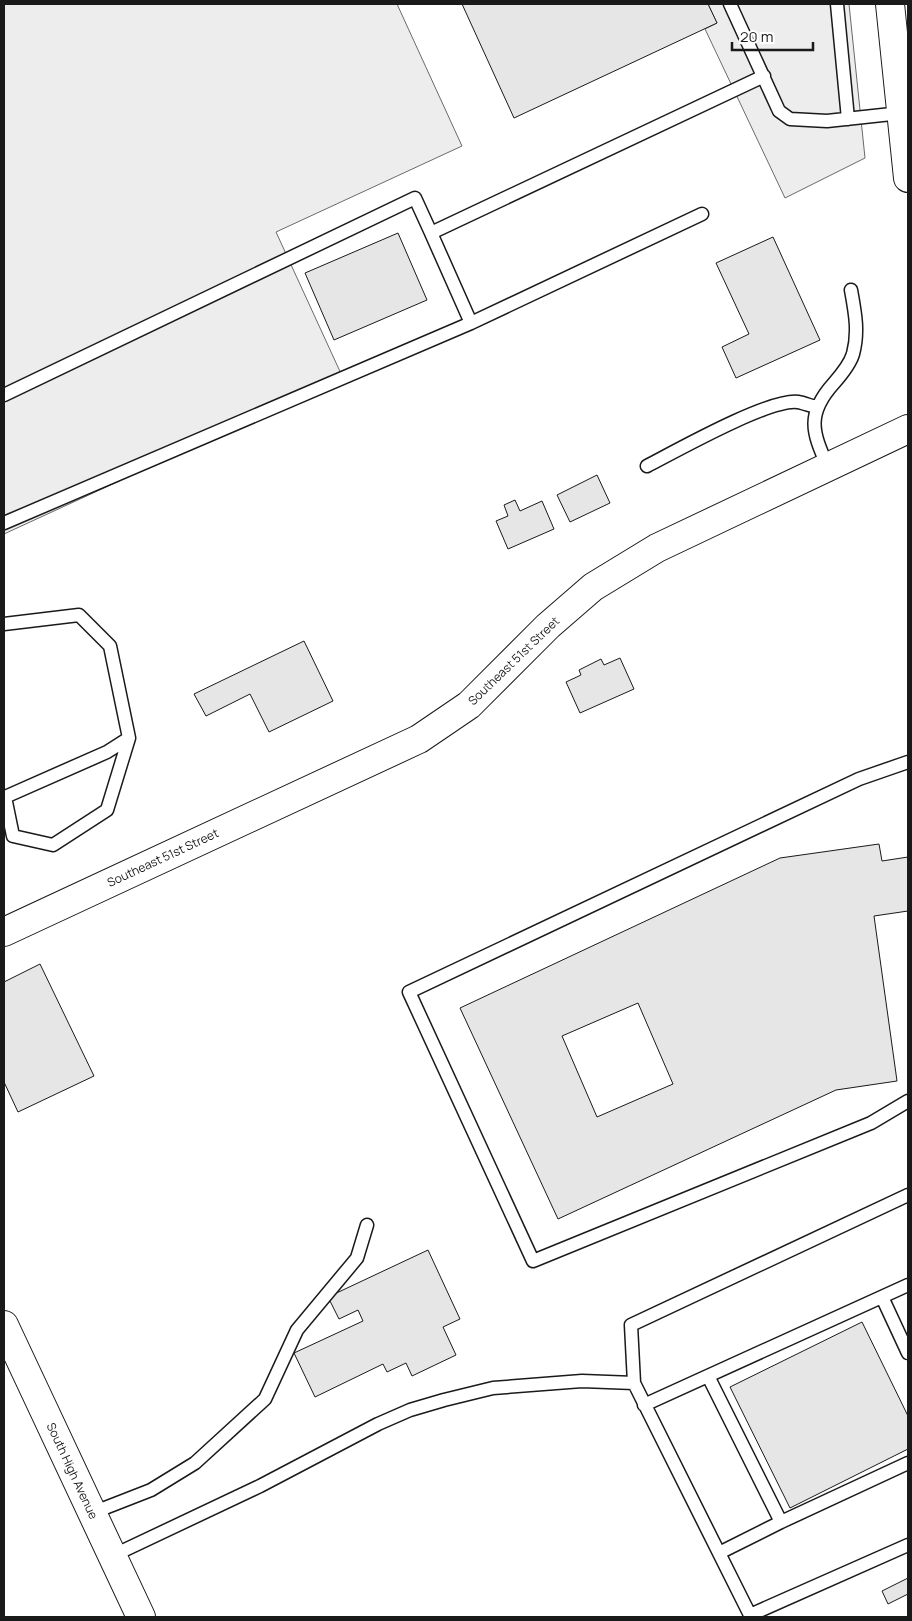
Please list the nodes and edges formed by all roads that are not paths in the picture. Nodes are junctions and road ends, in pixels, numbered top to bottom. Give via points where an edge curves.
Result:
1 (730, 4) edge
2 (837, 4) edge
3 (890, 4) edge
4 (764, 76) junction
5 (902, 113) junction
6 (848, 119) junction
7 (908, 178) edge
8 (702, 214) dead end
9 (431, 233) junction
10 (851, 290) dead end
11 (471, 323) junction
12 (4, 395) edge
13 (816, 407) junction
14 (908, 429) edge
15 (647, 466) dead end
16 (828, 467) junction
17 (4, 523) edge
18 (4, 624) edge
19 (129, 738) junction
20 (908, 762) edge
21 (4, 932) edge
22 (908, 1101) edge
23 (908, 1195) edge
24 (367, 1225) dead end
25 (908, 1285) edge
26 (882, 1297) junction
27 (4, 1325) edge
28 (908, 1352) edge
29 (708, 1376) junction
30 (634, 1383) junction
31 (644, 1405) junction
32 (908, 1463) edge
33 (92, 1513) junction
34 (781, 1522) junction
35 (908, 1545) edge
36 (719, 1553) junction
37 (112, 1556) junction
38 (141, 1617) edge

1 - 4 lane
2 - 6 lane
3 - 5 street
4 - 6 lane via 779,111 790,119
4 - 9 lane
5 - 6 lane
5 - 7 street
8 - 11 lane
9 - 11 lane
9 - 12 lane via 415,198
10 - 13 lane via 857,330 852,356
11 - 17 lane
13 - 15 lane via 797,402 773,406
13 - 16 lane via 814,428
14 - 16 street, Southeast 51st Street
16 - 21 street, Southeast 51st Street via 657,548 593,587 548,626 469,705 419,739
18 - 19 lane via 79,615 110,646
19 - 19 lane via 107,810 53,845 12,836 5,797 106,752
20 - 22 lane via 859,779 409,992 533,1262 871,1123
23 - 30 lane via 631,1325
24 - 33 lane via 357,1258 297,1330 265,1399 196,1463 151,1490
25 - 26 lane
26 - 28 lane
26 - 29 lane
27 - 33 street, South High Avenue
29 - 31 lane
29 - 34 lane
30 - 31 lane
30 - 37 lane via 582,1381 493,1388 410,1410
31 - 36 lane
32 - 34 lane
33 - 37 street, South High Avenue
34 - 36 lane
35 - 36 lane via 750,1615
37 - 38 street, South High Avenue

